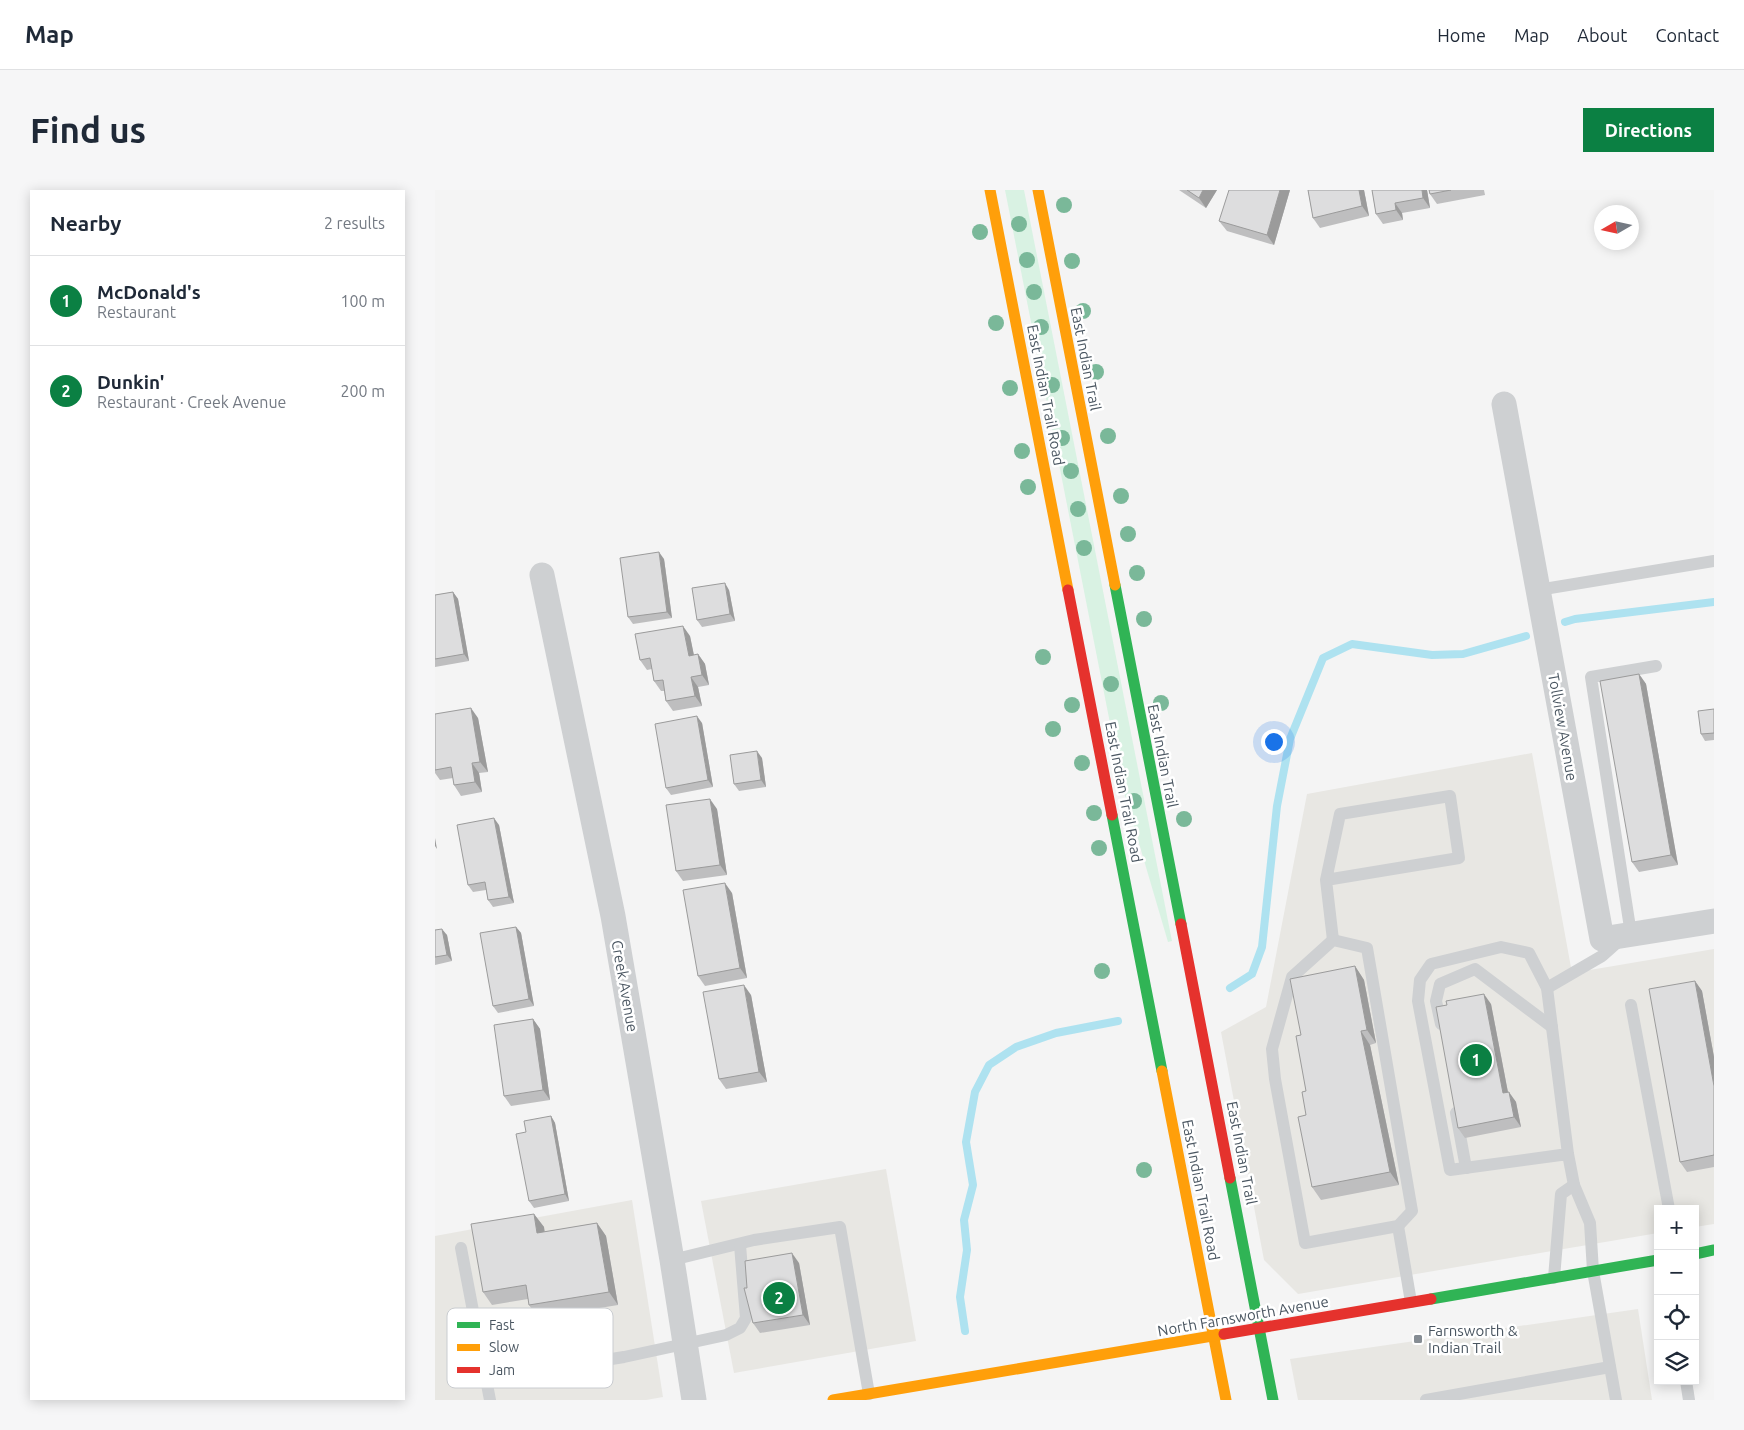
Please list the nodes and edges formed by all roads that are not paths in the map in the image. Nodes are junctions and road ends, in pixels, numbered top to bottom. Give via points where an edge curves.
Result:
1 (990, 190) edge
2 (1038, 190) edge
3 (1504, 404) dead end
4 (1714, 561) edge
5 (543, 575) dead end
6 (1538, 590) junction
7 (1656, 666) dead end
8 (1327, 880) junction
9 (1714, 921) edge
10 (1628, 934) junction
11 (1333, 940) junction
12 (1547, 988) junction
13 (1631, 1005) dead end
14 (1552, 1026) junction
15 (1443, 1040) edge
16 (1454, 1099) edge
17 (1568, 1154) junction
18 (1466, 1168) junction
19 (1573, 1185) junction
20 (1668, 1205) edge
21 (1397, 1226) junction
22 (740, 1245) junction
23 (461, 1248) dead end
24 (1714, 1250) edge
25 (1699, 1253) edge
26 (672, 1260) junction
27 (1654, 1261) edge
28 (1593, 1271) junction
29 (1554, 1278) junction
30 (1411, 1302) junction
31 (473, 1308) edge
32 (1261, 1328) junction
33 (1214, 1336) junction
34 (685, 1343) junction
35 (613, 1359) edge
36 (1610, 1367) junction
37 (1687, 1385) edge
38 (869, 1394) junction
39 (851, 1399) edge
40 (694, 1400) edge
41 (833, 1400) edge
42 (1226, 1400) edge
43 (1273, 1400) edge
44 (1426, 1400) edge
45 (1616, 1400) edge
46 (1689, 1400) edge

1 - 33 main road, East Indian Trail Road
2 - 32 main road, East Indian Trail
3 - 6 street, Tollview Avenue
4 - 6 lane
5 - 26 street, Creek Avenue via 613,916
6 - 10 street, Tollview Avenue via 1602,939
7 - 10 lane via 1591,677
8 - 8 lane via 1459,858 1450,796 1340,814
8 - 11 lane
9 - 10 street, Tollview Avenue
10 - 12 lane via 1602,956
11 - 21 lane via 1367,948 1412,1211
11 - 21 lane via 1292,977 1272,1049 1305,1243
12 - 14 lane
12 - 18 lane via 1529,953 1501,947 1431,964 1420,980 1418,1002 1450,1170
13 - 20 lane
14 - 15 lane via 1475,969 1440,984 1436,1001
14 - 17 lane
16 - 18 lane
17 - 18 lane
17 - 19 lane
19 - 28 lane via 1590,1223
19 - 29 lane via 1561,1194
21 - 30 lane
22 - 26 lane
22 - 34 lane via 746,1318 740,1328 726,1335
22 - 38 lane via 840,1227
23 - 31 lane
24 - 25 main road
26 - 34 street, Creek Avenue
27 - 28 main road, North Farnsworth Avenue
28 - 29 main road, North Farnsworth Avenue
28 - 36 lane
29 - 30 main road, North Farnsworth Avenue
30 - 32 main road, North Farnsworth Avenue
32 - 33 main road, North Farnsworth Avenue
32 - 43 main road
33 - 38 main road, North Farnsworth Avenue
33 - 42 main road, East Indian Trail Road
34 - 35 lane
34 - 40 street, Creek Avenue
36 - 44 lane
36 - 45 lane
37 - 46 lane
38 - 39 main road, North Farnsworth Avenue
39 - 41 main road, North Farnsworth Avenue

